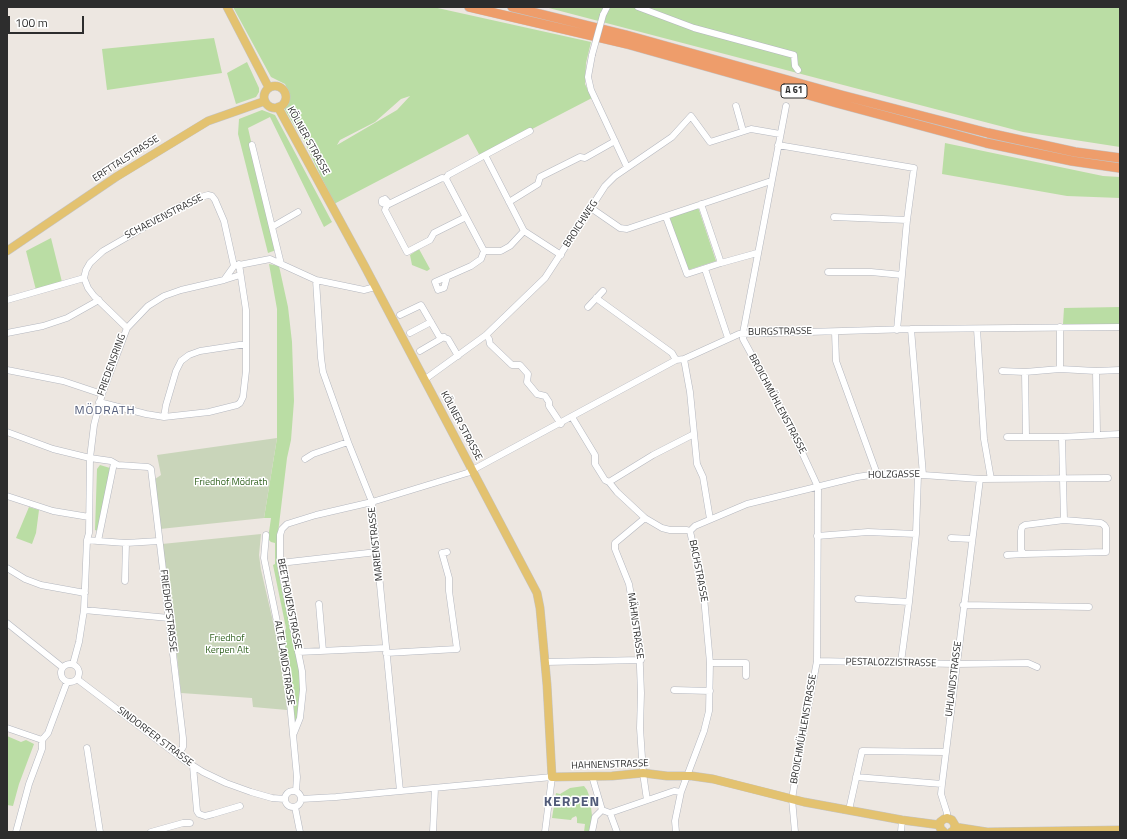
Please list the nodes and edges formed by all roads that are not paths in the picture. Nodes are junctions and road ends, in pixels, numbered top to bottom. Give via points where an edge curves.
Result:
1 (227, 7) edge
2 (469, 7) edge
3 (512, 7) edge
4 (607, 7) edge
5 (638, 7) edge
6 (798, 70) dead end
7 (269, 88) junction
8 (265, 101) junction
9 (736, 106) dead end
10 (786, 106) dead end
11 (278, 107) junction
12 (530, 131) dead end
13 (743, 132) junction
14 (780, 134) junction
15 (615, 142) junction
16 (252, 145) dead end
17 (778, 145) junction
18 (485, 155) junction
19 (1120, 158) edge
20 (627, 167) junction
21 (1120, 168) edge
22 (446, 179) junction
23 (771, 181) junction
24 (509, 202) junction
25 (701, 204) junction
26 (591, 208) junction
27 (298, 212) dead end
28 (466, 217) junction
29 (666, 217) junction
30 (834, 217) dead end
31 (907, 220) junction
32 (272, 227) junction
33 (524, 231) junction
34 (7, 251) edge
35 (484, 251) junction
36 (757, 253) junction
37 (561, 255) junction
38 (721, 263) junction
39 (281, 264) junction
40 (236, 265) junction
41 (705, 269) junction
42 (828, 272) dead end
43 (240, 275) junction
44 (902, 275) junction
45 (447, 277) dead end
46 (84, 278) junction
47 (224, 280) junction
48 (316, 280) junction
49 (375, 287) junction
50 (603, 291) dead end
51 (596, 298) junction
52 (7, 300) edge
53 (99, 300) junction
54 (588, 307) dead end
55 (400, 315) dead end
56 (431, 322) junction
57 (1120, 327) edge
58 (126, 328) junction
59 (1060, 328) junction
60 (911, 329) junction
61 (976, 329) junction
62 (897, 330) junction
63 (835, 332) junction
64 (7, 333) edge
65 (410, 333) dead end
66 (743, 333) junction
67 (486, 335) junction
68 (444, 338) junction
69 (728, 338) junction
70 (246, 344) junction
71 (420, 351) dead end
72 (458, 356) junction
73 (684, 359) junction
74 (676, 360) junction
75 (1060, 369) junction
76 (7, 370) edge
77 (1120, 370) edge
78 (1002, 371) dead end
79 (1096, 371) junction
80 (1025, 372) junction
81 (424, 380) junction
82 (102, 394) junction
83 (99, 402) junction
84 (164, 417) junction
85 (572, 417) junction
86 (561, 424) junction
87 (7, 432) edge
88 (694, 434) junction
89 (1097, 434) junction
90 (1120, 434) edge
91 (1026, 436) junction
92 (1007, 437) dead end
93 (1062, 437) junction
94 (348, 442) junction
95 (90, 458) junction
96 (305, 459) dead end
97 (114, 463) junction
98 (472, 470) junction
99 (877, 474) junction
100 (920, 475) junction
101 (1108, 478) dead end
102 (980, 479) junction
103 (991, 479) junction
104 (1063, 479) junction
105 (609, 482) junction
106 (818, 487) junction
107 (7, 496) edge
108 (372, 502) junction
109 (89, 517) junction
110 (645, 518) junction
111 (710, 519) junction
112 (1064, 520) junction
113 (690, 531) junction
114 (916, 534) junction
115 (266, 535) dead end
116 (817, 536) junction
117 (951, 538) dead end
118 (972, 539) junction
119 (87, 540) junction
120 (98, 541) junction
121 (159, 541) junction
122 (126, 543) junction
123 (377, 552) junction
124 (447, 552) dead end
125 (1024, 554) junction
126 (1007, 555) dead end
127 (280, 563) junction
128 (7, 568) edge
129 (125, 581) dead end
130 (85, 594) junction
131 (858, 599) dead end
132 (909, 602) junction
133 (319, 604) dead end
134 (963, 605) junction
135 (1089, 607) dead end
136 (84, 610) junction
137 (169, 618) junction
138 (7, 623) edge
139 (386, 651) junction
140 (298, 652) junction
141 (323, 652) junction
142 (641, 660) junction
143 (817, 661) junction
144 (545, 662) junction
145 (901, 662) junction
146 (710, 663) junction
147 (73, 664) junction
148 (956, 664) junction
149 (62, 667) junction
150 (1037, 667) dead end
151 (746, 676) dead end
152 (77, 679) junction
153 (67, 682) junction
154 (674, 690) dead end
155 (710, 691) junction
156 (7, 728) edge
157 (294, 733) junction
158 (42, 740) junction
159 (87, 748) dead end
160 (945, 752) junction
161 (178, 755) junction
162 (193, 766) junction
163 (643, 773) junction
164 (592, 776) junction
165 (686, 776) junction
166 (552, 777) junction
167 (856, 777) junction
168 (942, 784) junction
169 (435, 788) junction
170 (400, 791) junction
171 (296, 792) junction
172 (681, 792) junction
173 (285, 799) junction
174 (301, 799) junction
175 (792, 799) junction
176 (647, 800) junction
177 (240, 806) dead end
178 (295, 807) junction
179 (602, 810) junction
180 (849, 810) junction
181 (610, 813) junction
182 (947, 818) junction
183 (902, 820) junction
184 (190, 824) dead end
185 (942, 829) edge
186 (953, 830) edge
187 (1120, 830) edge
188 (16, 832) edge
189 (100, 832) edge
190 (151, 832) edge
191 (300, 832) edge
192 (433, 832) edge
193 (545, 832) edge
194 (592, 832) edge
195 (617, 832) edge
196 (676, 832) edge
197 (795, 832) edge
198 (901, 832) edge

1 - 7 main road
2 - 21 highway, A 61 via 627,44 837,104 986,143
3 - 19 highway, A 61 via 626,35 988,133 1075,152
4 - 15 street, bridge via 592,54 588,77 591,90
5 - 6 street via 694,28 794,55
7 - 8 main road via 265,92
7 - 11 main road via 276,86 285,92 286,99
8 - 11 main road via 272,107
8 - 34 main road, ERFTTALSTRASSE via 208,121 116,177
9 - 13 street
10 - 14 street, BROICHMÜHLENSTRASSE
11 - 49 main road, KÖLNER STRASSE
12 - 18 street
13 - 14 street, BROICHWEG via 751,129
13 - 20 street, BROICHWEG via 710,142 691,116 672,137
14 - 17 street, BROICHMÜHLENSTRASSE
15 - 20 street
15 - 24 street via 540,177 538,184
16 - 32 street
17 - 23 street, BROICHMÜHLENSTRASSE
17 - 31 street via 914,168
18 - 22 street via 448,175
18 - 24 street
20 - 26 street, BROICHWEG via 605,186
22 - 28 street
22 - 28 street via 442,178 387,205 385,210 407,252 430,240 434,233
23 - 25 street
23 - 36 street, BROICHMÜHLENSTRASSE
24 - 33 street
25 - 29 street
25 - 38 street
26 - 29 street via 627,230
26 - 37 street, BROICHWEG
27 - 32 street
28 - 35 street
29 - 41 street via 688,274
30 - 31 street
31 - 44 street
32 - 39 street
33 - 35 street via 510,246 500,251
33 - 37 street
35 - 45 street via 481,259
36 - 38 street
36 - 66 street, BROICHMÜHLENSTRASSE
37 - 67 street, BROICHWEG via 545,278
38 - 41 street
39 - 40 street via 270,259
39 - 48 street
40 - 43 street
40 - 46 street, SCHAEVENSTRASSE via 224,221 215,200 208,195 181,206 103,251 90,263
40 - 47 street
41 - 69 street
42 - 44 street
43 - 47 street
43 - 70 street via 246,310
44 - 62 street
46 - 52 street
46 - 53 street, FRIEDENSRING via 88,288
47 - 58 street via 164,296 148,306
48 - 49 street via 364,290
48 - 94 street, MARIENSTRASSE via 323,372
49 - 81 main road, KÖLNER STRASSE
50 - 51 street
51 - 54 street
51 - 74 street via 672,353
53 - 58 street, FRIEDENSRING
53 - 64 street via 66,318 43,326
55 - 56 street via 421,305
56 - 65 street
56 - 68 street via 439,336
57 - 59 street, BURGSTRASSE
58 - 82 street, FRIEDENSRING
59 - 61 street, BURGSTRASSE
59 - 75 street
60 - 61 street, BURGSTRASSE
60 - 62 street, BURGSTRASSE
60 - 100 street
61 - 103 street via 984,439
62 - 63 street, BURGSTRASSE
63 - 66 street, BURGSTRASSE
63 - 99 street via 836,361
66 - 69 street, BURGSTRASSE
66 - 106 street, BROICHMÜHLENSTRASSE via 743,339 788,422
67 - 72 street, BROICHWEG
67 - 86 street via 490,344 512,365 520,365 528,374 527,382 537,394 545,396
68 - 71 street
68 - 72 street via 448,338
69 - 73 street, BURGSTRASSE
70 - 84 street via 200,350 181,361
70 - 84 street via 246,372 240,403 209,412
72 - 81 street, BROICHWEG
73 - 74 street, BURGSTRASSE
73 - 88 street
74 - 85 street, BURGSTRASSE
75 - 79 street
75 - 80 street
76 - 82 street via 63,382
77 - 79 street
78 - 80 street
79 - 89 street
80 - 91 street
81 - 98 main road, KÖLNER STRASSE
82 - 83 street, FRIEDENSRING
83 - 84 street
83 - 95 street, FRIEDENSRING
85 - 86 street, BURGSTRASSE
85 - 105 street, BACHSTRASSE via 595,455 595,464
86 - 98 street, BURGSTRASSE
87 - 95 street via 42,446
88 - 105 street via 653,454
88 - 111 street via 697,464 703,477
89 - 90 street
89 - 93 street
91 - 92 street
91 - 93 street
93 - 104 street
94 - 96 street
94 - 108 street, MARIENSTRASSE
95 - 97 street
95 - 109 street, FRIEDENSRING
97 - 120 street
97 - 121 street, FRIEDHOFSTRASSE via 151,469
98 - 108 street, BEETHOVENSTRASSE
98 - 144 main road, KÖLNER STRASSE via 537,593
99 - 100 street, HOLZGASSE
99 - 106 street, HOLZGASSE
100 - 102 street, HOLZGASSE
100 - 114 street
101 - 104 street, HOLZGASSE
102 - 103 street, HOLZGASSE
102 - 118 street, UHLANDSTRASSE
103 - 104 street, HOLZGASSE
104 - 112 street
105 - 110 street, BACHSTRASSE
106 - 111 street, HOLZGASSE via 747,504
106 - 116 street, BROICHMÜHLENSTRASSE
107 - 109 street via 53,511
108 - 123 street, MARIENSTRASSE
108 - 127 street, BEETHOVENSTRASSE via 287,524 280,535
109 - 119 street, FRIEDENSRING
110 - 113 street, BACHSTRASSE via 662,528
110 - 142 street, MÄHNSTRASSE via 615,543 629,584
111 - 113 street, HOLZGASSE
112 - 125 street via 1022,527 1021,550
112 - 125 street via 1104,525 1106,552
113 - 146 street, BACHSTRASSE via 704,597
114 - 116 street via 868,532
114 - 132 street
115 - 157 street, ALTE LANDSTRASSE via 264,558 287,671
116 - 143 street, BROICHMÜHLENSTRASSE
117 - 118 street
118 - 134 street, UHLANDSTRASSE
119 - 120 street
119 - 130 street, FRIEDENSRING
120 - 122 street
121 - 122 street
121 - 137 street, FRIEDHOFSTRASSE
122 - 129 street
123 - 127 street
123 - 139 street, MARIENSTRASSE
124 - 139 street via 442,553 449,578 448,591 457,649
125 - 126 street
127 - 140 street, BEETHOVENSTRASSE
128 - 130 street via 25,579 42,585
130 - 136 street, FRIEDENSRING
131 - 132 street
132 - 145 street
133 - 141 street
134 - 135 street
134 - 148 street, UHLANDSTRASSE
136 - 137 street
136 - 147 street, FRIEDENSRING
137 - 161 street, FRIEDHOFSTRASSE via 183,738 183,747
138 - 149 street
139 - 141 street
139 - 170 street, MARIENSTRASSE
140 - 141 street
140 - 157 street, BEETHOVENSTRASSE via 303,690 300,718
142 - 144 street
142 - 163 street, MÄHNSTRASSE via 640,728
143 - 145 street, PESTALOZZISTRASSE
143 - 175 street, BROICHMÜHLENSTRASSE
144 - 166 main road, KÖLNER STRASSE
145 - 148 street, PESTALOZZISTRASSE
146 - 151 street via 746,663
146 - 155 street, BACHSTRASSE
147 - 149 street via 68,663
147 - 152 street via 79,672
148 - 150 street, PESTALOZZISTRASSE via 1028,663
148 - 160 street, UHLANDSTRASSE
149 - 153 street via 60,672
152 - 153 street
152 - 161 street, SINDORFER STRASSE
153 - 158 street via 48,733
154 - 155 street
155 - 165 street, BACHSTRASSE via 704,731
156 - 158 street
157 - 171 street, ALTE LANDSTRASSE
158 - 188 street via 42,749
159 - 189 street
160 - 167 street via 862,751
160 - 168 street, UHLANDSTRASSE
161 - 162 street, SINDORFER STRASSE
162 - 173 street, SINDORFER STRASSE via 248,792
162 - 177 street via 199,814 205,816
163 - 164 main road, HAHNENSTRASSE
163 - 165 main road, HAHNENSTRASSE
163 - 176 street, MÄHNSTRASSE
164 - 166 main road, HAHNENSTRASSE
164 - 179 street
165 - 172 street, BACHSTRASSE
165 - 175 main road, HAHNENSTRASSE via 714,779
166 - 169 street, HAHNENSTRASSE
166 - 193 street
167 - 168 street
167 - 180 street
168 - 182 street, UHLANDSTRASSE via 941,794
169 - 170 street, HAHNENSTRASSE
169 - 192 street
170 - 174 street, HAHNENSTRASSE
171 - 173 street via 288,793
171 - 174 street via 300,794
172 - 176 street via 674,791
172 - 196 street, BACHSTRASSE via 675,821
173 - 178 street via 288,806
174 - 178 street
175 - 180 main road, HAHNENSTRASSE
175 - 197 street, BROICHMÜHLENSTRASSE
176 - 181 street
178 - 191 street
179 - 181 street
179 - 194 street via 595,817
180 - 183 main road, HAHNENSTRASSE
181 - 195 street
182 - 185 main road via 942,820
182 - 186 main road via 955,825
183 - 185 main road, HAHNENSTRASSE
183 - 198 street
184 - 190 street via 183,823
186 - 187 main road

